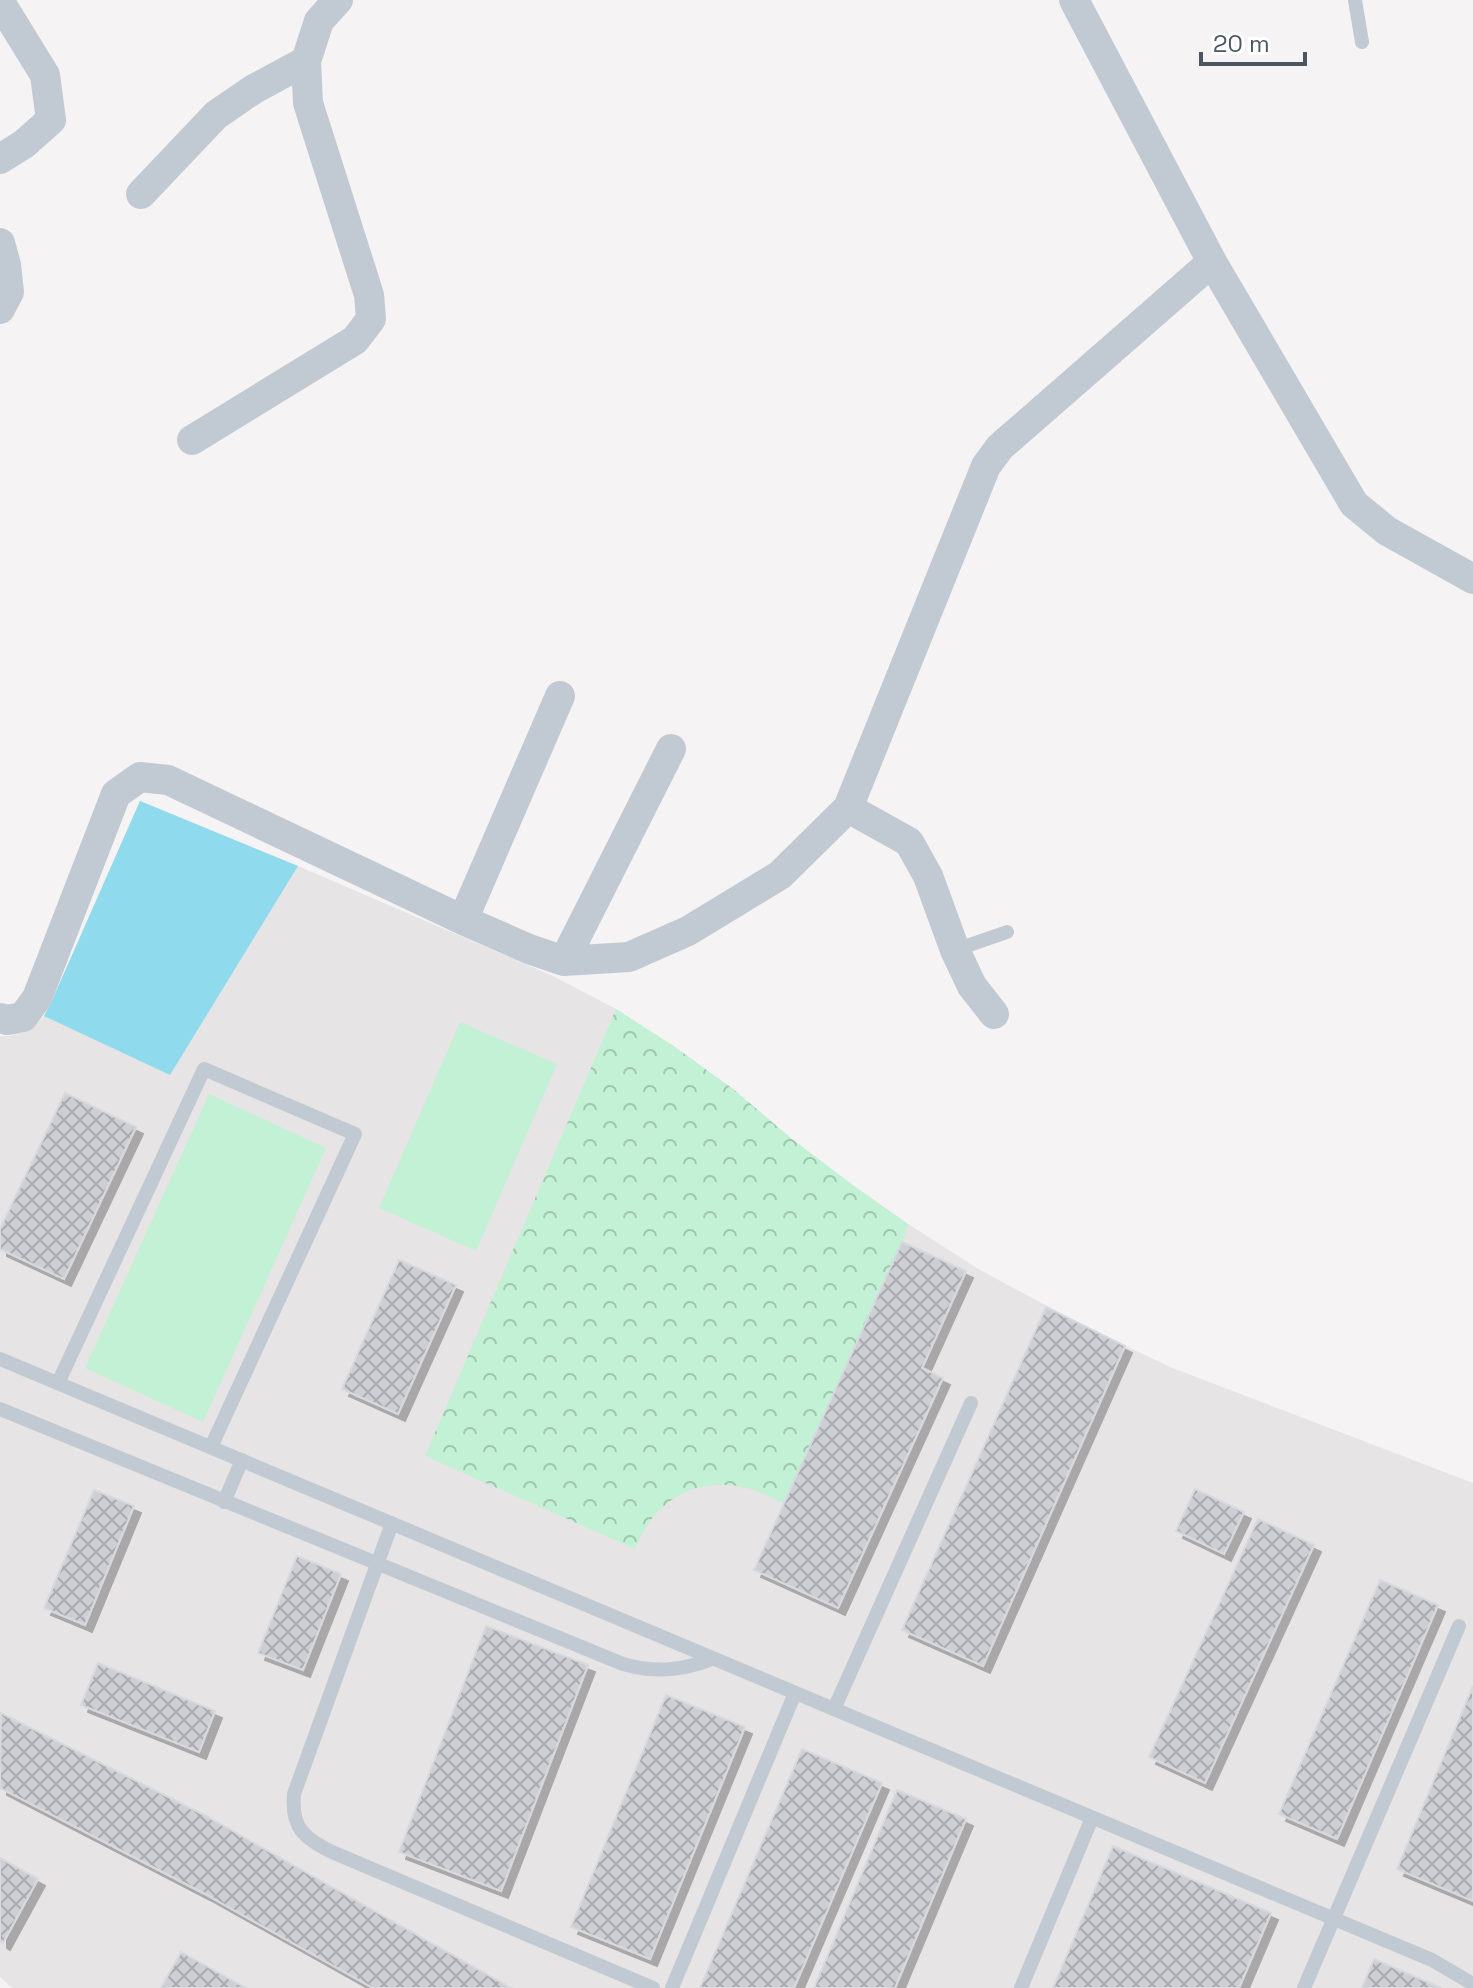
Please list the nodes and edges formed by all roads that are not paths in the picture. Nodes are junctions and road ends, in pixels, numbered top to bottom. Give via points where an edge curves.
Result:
1 (338, 0) edge
2 (1074, 0) edge
3 (1355, 0) edge
4 (0, 2) edge
5 (1362, 42) dead end
6 (306, 61) junction
7 (0, 159) edge
8 (141, 194) dead end
9 (0, 243) edge
10 (1212, 262) junction
11 (0, 309) edge
12 (192, 440) dead end
13 (1473, 579) edge
14 (560, 696) dead end
15 (671, 749) dead end
16 (848, 808) junction
17 (463, 920) junction
18 (1007, 932) dead end
19 (955, 950) junction
20 (564, 961) junction
21 (994, 1014) dead end
22 (0, 1018) edge
23 (0, 1359) edge
24 (58, 1383) junction
25 (971, 1403) dead end
26 (0, 1409) edge
27 (211, 1447) junction
28 (242, 1460) junction
29 (224, 1502) junction
30 (392, 1523) junction
31 (377, 1564) junction
32 (1459, 1626) dead end
33 (712, 1659) junction
34 (795, 1693) junction
35 (834, 1709) junction
36 (1092, 1818) junction
37 (1333, 1919) junction
38 (1473, 1984) edge
39 (653, 1988) edge
40 (672, 1988) edge
41 (1021, 1988) edge
42 (1304, 1988) edge

1 - 6 street via 319,21
2 - 10 street
3 - 5 lane
4 - 7 street via 45,75 51,120
6 - 8 street via 216,115
6 - 12 street via 308,103 369,295 371,319 355,340
9 - 11 street via 9,292
10 - 13 street via 1354,504 1387,531
10 - 16 street via 1000,447 986,466
14 - 17 street
15 - 20 street
16 - 19 street via 909,842 928,876
16 - 20 street via 780,875 688,931 629,957
17 - 20 street
17 - 22 street via 168,780 140,777 116,794 37,998 23,1017
18 - 19 lane
19 - 21 street via 972,986
23 - 24 lane
24 - 27 lane
24 - 27 lane via 204,1069 355,1134
25 - 35 lane
26 - 29 lane
27 - 28 lane
28 - 29 lane
28 - 30 lane
29 - 31 lane
30 - 31 lane
30 - 33 lane
31 - 33 lane via 632,1667 677,1670
31 - 39 lane via 294,1794 296,1823 303,1834 332,1852
32 - 37 lane
33 - 34 lane
34 - 35 lane
34 - 40 lane
35 - 36 lane
36 - 37 lane
36 - 41 lane
37 - 38 lane via 1432,1960
37 - 42 lane

